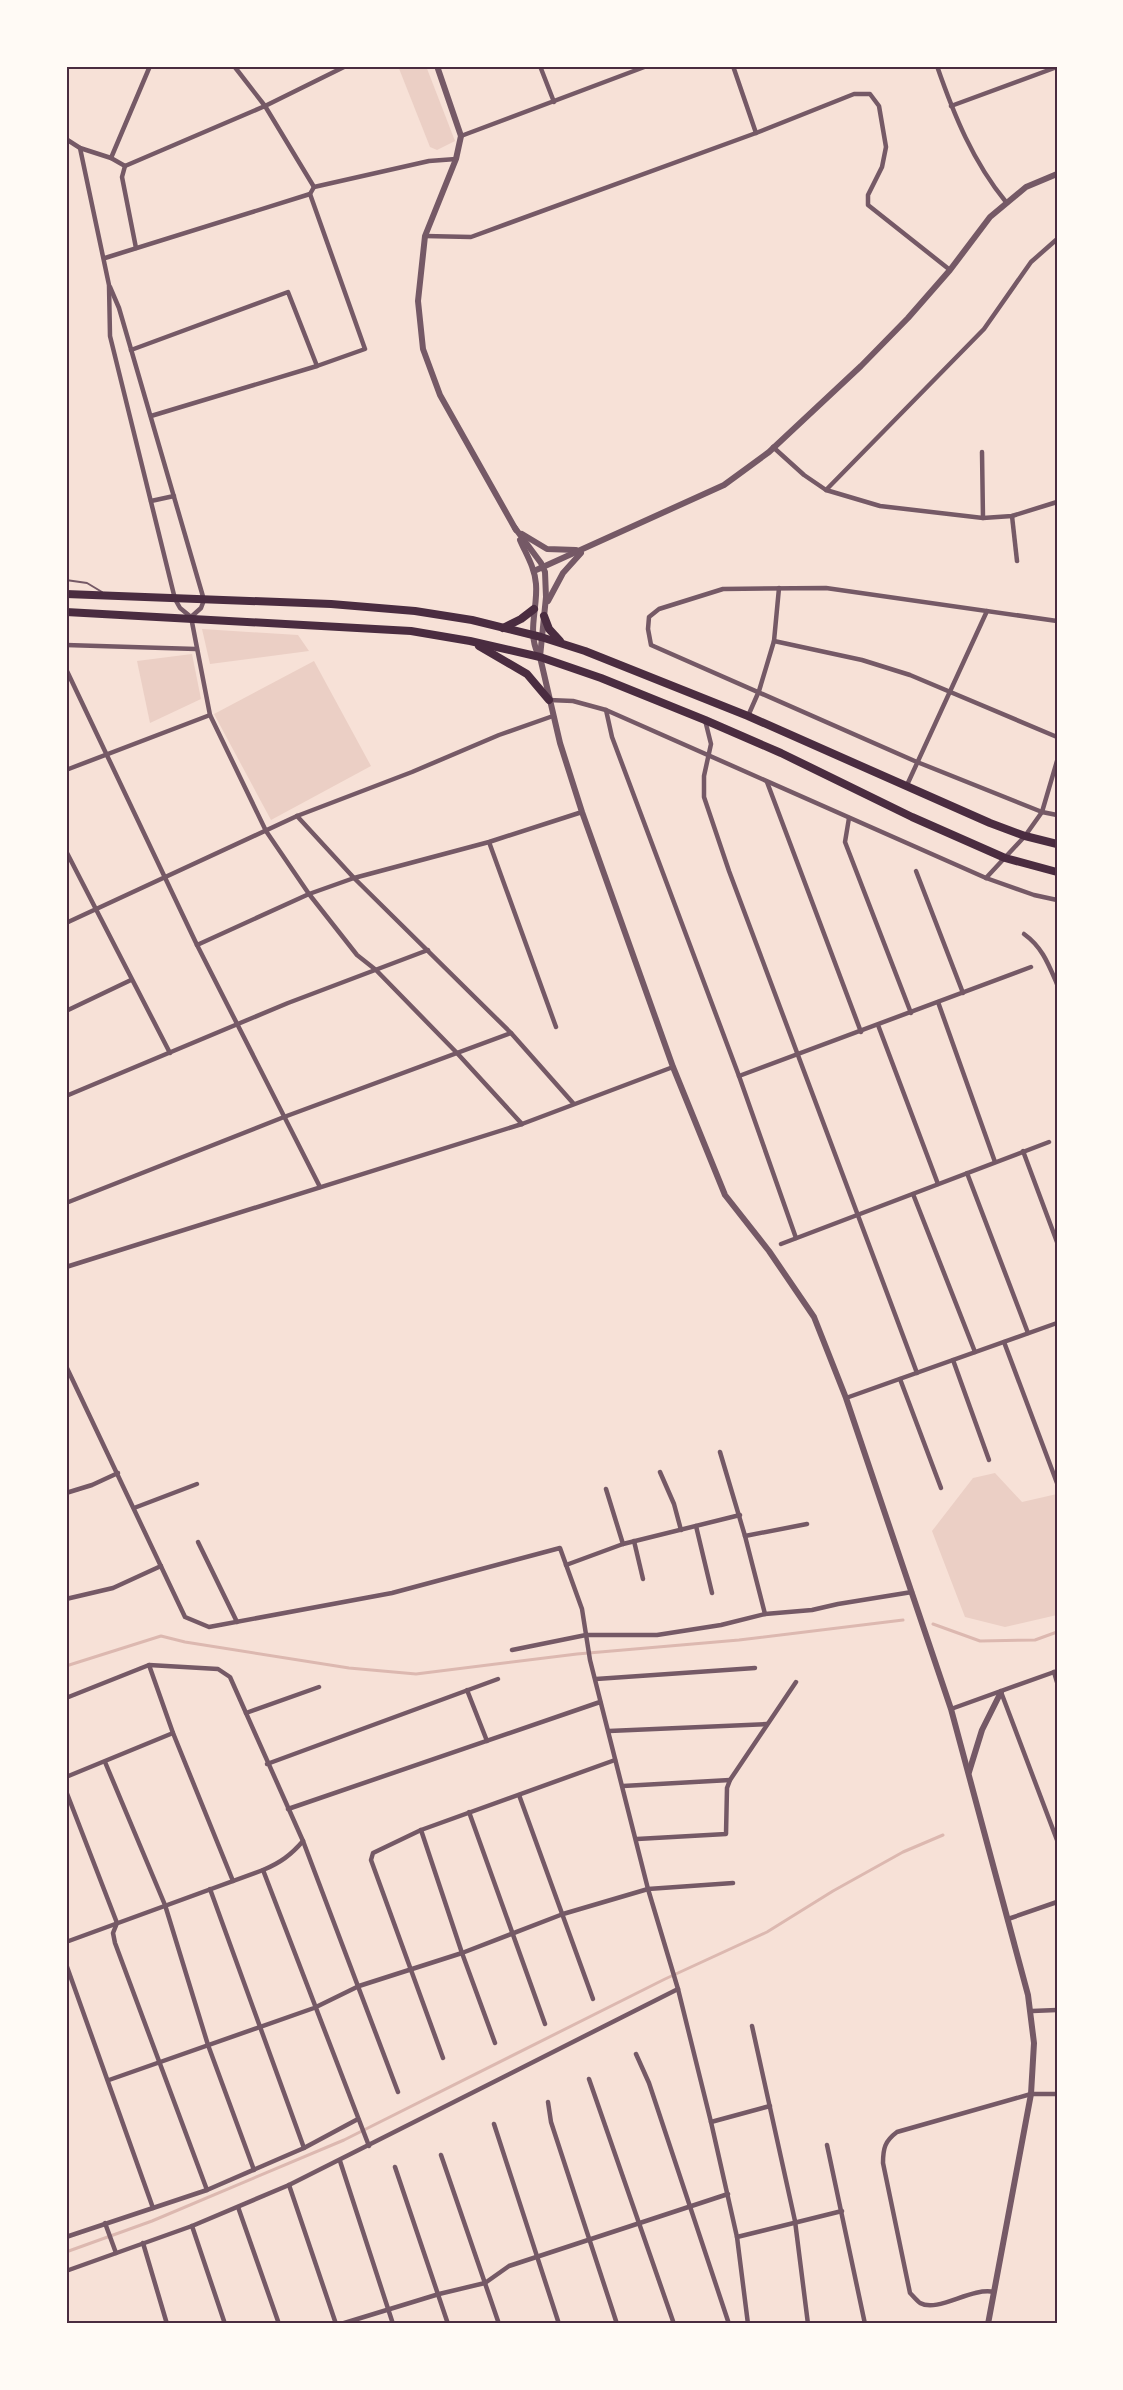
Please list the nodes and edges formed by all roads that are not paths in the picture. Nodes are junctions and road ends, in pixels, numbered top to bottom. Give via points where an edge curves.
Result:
1 (150, 66) edge
2 (234, 66) edge
3 (346, 66) edge
4 (437, 66) edge
5 (540, 66) edge
6 (646, 66) edge
7 (733, 66) edge
8 (937, 66) edge
9 (639, 67) edge
10 (1057, 67) edge
11 (554, 102) junction
12 (951, 105) junction
13 (265, 106) junction
14 (756, 133) junction
15 (461, 136) junction
16 (66, 140) edge
17 (80, 148) junction
18 (111, 159) junction
19 (456, 159) junction
20 (125, 166) junction
21 (1057, 174) edge
22 (314, 187) junction
23 (310, 194) junction
24 (1006, 202) junction
25 (425, 236) junction
26 (1057, 240) edge
27 (136, 248) junction
28 (105, 258) junction
29 (950, 270) junction
30 (109, 285) junction
31 (131, 350) junction
32 (316, 366) junction
33 (151, 416) junction
34 (773, 447) junction
35 (981, 452) dead end
36 (826, 490) junction
37 (174, 496) junction
38 (151, 501) junction
39 (1057, 502) edge
40 (1012, 516) junction
41 (983, 518) junction
42 (515, 528) junction
43 (586, 549) junction
44 (1017, 561) dead end
45 (543, 567) junction
46 (534, 571) junction
47 (66, 580) edge
48 (779, 588) junction
49 (66, 594) edge
50 (110, 596) junction
51 (175, 599) junction
52 (204, 600) junction
53 (545, 607) junction
54 (534, 609) junction
55 (987, 611) junction
56 (66, 612) edge
57 (544, 616) junction
58 (191, 617) junction
59 (1057, 621) edge
60 (503, 628) junction
61 (532, 635) junction
62 (541, 637) junction
63 (470, 641) junction
64 (774, 641) junction
65 (562, 642) junction
66 (66, 645) edge
67 (196, 650) junction
68 (540, 657) junction
69 (66, 669) edge
70 (759, 691) junction
71 (949, 693) junction
72 (549, 700) junction
73 (606, 710) junction
74 (210, 716) junction
75 (553, 716) junction
76 (748, 716) junction
77 (705, 720) junction
78 (1057, 737) edge
79 (709, 754) junction
80 (106, 757) junction
81 (1057, 761) edge
82 (917, 762) junction
83 (66, 770) edge
84 (766, 782) junction
85 (907, 785) junction
86 (582, 812) junction
87 (1042, 812) junction
88 (1057, 815) edge
89 (297, 816) junction
90 (849, 818) junction
91 (266, 831) junction
92 (1025, 836) junction
93 (489, 842) junction
94 (1057, 844) edge
95 (66, 851) edge
96 (1005, 858) junction
97 (916, 871) dead end
98 (1057, 872) edge
99 (164, 876) junction
100 (354, 878) junction
101 (986, 878) junction
102 (309, 894) junction
103 (1057, 900) edge
104 (95, 909) junction
105 (66, 923) edge
106 (1024, 934) dead end
107 (197, 945) junction
108 (428, 950) junction
109 (1031, 968) dead end
110 (376, 970) junction
111 (131, 980) junction
112 (1057, 984) edge
113 (963, 993) junction
114 (938, 1002) junction
115 (66, 1011) edge
116 (911, 1013) junction
117 (238, 1024) junction
118 (878, 1025) junction
119 (556, 1028) dead end
120 (861, 1032) junction
121 (511, 1033) junction
122 (170, 1053) junction
123 (457, 1053) junction
124 (798, 1055) junction
125 (673, 1067) junction
126 (739, 1076) junction
127 (66, 1096) edge
128 (573, 1103) junction
129 (284, 1117) junction
130 (522, 1124) junction
131 (1049, 1142) dead end
132 (1023, 1151) junction
133 (995, 1162) junction
134 (968, 1173) junction
135 (938, 1184) junction
136 (320, 1187) junction
137 (913, 1194) junction
138 (66, 1203) edge
139 (858, 1215) junction
140 (796, 1238) junction
141 (1057, 1242) edge
142 (781, 1244) dead end
143 (66, 1267) edge
144 (1057, 1323) edge
145 (1028, 1333) junction
146 (1004, 1342) junction
147 (975, 1352) junction
148 (953, 1360) junction
149 (66, 1366) edge
150 (917, 1373) junction
151 (900, 1379) junction
152 (846, 1398) junction
153 (720, 1452) dead end
154 (989, 1460) dead end
155 (660, 1472) dead end
156 (118, 1473) junction
157 (1057, 1483) edge
158 (198, 1484) dead end
159 (941, 1488) dead end
160 (606, 1489) dead end
161 (66, 1493) edge
162 (134, 1508) junction
163 (740, 1515) junction
164 (807, 1524) dead end
165 (696, 1526) junction
166 (681, 1530) junction
167 (746, 1536) junction
168 (634, 1541) junction
169 (198, 1542) dead end
170 (623, 1544) junction
171 (566, 1565) junction
172 (161, 1566) junction
173 (643, 1579) dead end
174 (912, 1592) junction
175 (712, 1593) dead end
176 (66, 1599) edge
177 (765, 1614) junction
178 (237, 1622) junction
179 (586, 1635) junction
180 (512, 1650) dead end
181 (150, 1665) junction
182 (755, 1668) dead end
183 (1055, 1672) edge
184 (498, 1679) dead end
185 (596, 1679) junction
186 (796, 1682) dead end
187 (1057, 1682) edge
188 (319, 1687) dead end
189 (467, 1690) junction
190 (1001, 1692) junction
191 (66, 1698) edge
192 (600, 1702) junction
193 (951, 1709) junction
194 (246, 1713) junction
195 (767, 1724) junction
196 (609, 1731) junction
197 (173, 1733) junction
198 (487, 1741) junction
199 (615, 1760) junction
200 (105, 1762) junction
201 (267, 1764) junction
202 (969, 1772) junction
203 (66, 1777) edge
204 (730, 1780) junction
205 (623, 1786) junction
206 (66, 1791) edge
207 (519, 1795) junction
208 (288, 1809) junction
209 (470, 1812) junction
210 (421, 1830) junction
211 (637, 1839) junction
212 (1057, 1840) edge
213 (303, 1841) junction
214 (263, 1870) junction
215 (233, 1881) junction
216 (734, 1883) dead end
217 (210, 1888) junction
218 (648, 1889) junction
219 (1057, 1902) edge
220 (165, 1905) junction
221 (563, 1914) junction
222 (1008, 1919) junction
223 (117, 1923) junction
224 (512, 1932) junction
225 (66, 1942) edge
226 (462, 1953) junction
227 (66, 1964) edge
228 (410, 1969) junction
229 (359, 1986) junction
230 (678, 1989) junction
231 (593, 1999) dead end
232 (314, 2008) junction
233 (1057, 2010) edge
234 (1032, 2011) junction
235 (545, 2024) dead end
236 (752, 2026) dead end
237 (261, 2027) junction
238 (495, 2043) dead end
239 (208, 2045) junction
240 (636, 2054) dead end
241 (443, 2058) dead end
242 (160, 2062) junction
243 (590, 2079) dead end
244 (109, 2080) junction
245 (398, 2092) dead end
246 (1031, 2094) junction
247 (1057, 2094) edge
248 (548, 2102) dead end
249 (770, 2106) junction
250 (359, 2121) junction
251 (711, 2122) junction
252 (494, 2124) dead end
253 (827, 2145) dead end
254 (369, 2146) junction
255 (304, 2148) junction
256 (441, 2155) dead end
257 (339, 2161) junction
258 (395, 2167) dead end
259 (254, 2170) junction
260 (289, 2185) junction
261 (207, 2190) junction
262 (728, 2194) junction
263 (690, 2206) junction
264 (238, 2207) junction
265 (153, 2208) junction
266 (842, 2211) junction
267 (795, 2221) junction
268 (105, 2223) junction
269 (639, 2225) junction
270 (192, 2226) junction
271 (66, 2237) edge
272 (737, 2237) junction
273 (590, 2241) junction
274 (143, 2243) junction
275 (116, 2253) junction
276 (537, 2257) junction
277 (66, 2271) edge
278 (485, 2283) junction
279 (994, 2292) junction
280 (439, 2294) junction
281 (388, 2310) junction
282 (167, 2324) edge
283 (225, 2324) edge
284 (279, 2324) edge
285 (336, 2324) edge
286 (341, 2324) edge
287 (393, 2324) edge
288 (448, 2324) edge
289 (499, 2324) edge
290 (559, 2324) edge
291 (617, 2324) edge
292 (674, 2324) edge
293 (729, 2324) edge
294 (748, 2324) edge
295 (808, 2324) edge
296 (865, 2324) edge
297 (988, 2324) edge

1 - 18 street
2 - 13 street
3 - 13 street
4 - 15 street
5 - 11 street
6 - 9 street
7 - 14 street
8 - 12 street
9 - 11 street
10 - 12 street
11 - 15 street
12 - 24 street via 977,162
13 - 20 street
13 - 22 street
14 - 25 street via 471,237
14 - 29 street via 854,94 870,94 879,106 886,147 868,205
15 - 19 street
16 - 17 street
17 - 18 street
17 - 28 street
18 - 20 street
19 - 22 street via 429,161
19 - 25 street
20 - 27 street via 122,177
21 - 24 street via 1026,187
22 - 23 street
23 - 27 street
23 - 32 street via 365,350
24 - 29 street via 990,216
25 - 42 street via 418,301 423,349 440,395
26 - 36 street via 1031,262 984,329
27 - 28 street
28 - 30 street
29 - 34 street via 861,366
30 - 31 street
30 - 38 street via 110,336
31 - 32 street via 288,292
31 - 33 street
32 - 33 street
33 - 37 street
34 - 36 street
34 - 43 street via 724,485
35 - 41 street
36 - 41 street via 880,506
37 - 38 street
37 - 52 street
38 - 51 street
39 - 40 street
40 - 41 street
40 - 44 street
42 - 43 street via 547,549
42 - 45 street
42 - 46 street
43 - 45 street
43 - 53 street via 563,573
45 - 46 street
45 - 53 street
46 - 54 street
47 - 50 lane via 87,583
48 - 55 street via 826,588
48 - 64 street
48 - 70 street via 723,589 659,609 649,617 651,645
49 - 50 main road
50 - 51 main road
51 - 52 main road
51 - 58 street
52 - 58 street
52 - 60 main road via 415,610
53 - 57 street
54 - 60 main road
54 - 61 street
55 - 59 street
55 - 71 street
56 - 58 main road
57 - 62 street
57 - 65 main road via 549,629
58 - 63 main road via 411,631
58 - 67 street
60 - 61 main road
61 - 62 main road
61 - 68 street
62 - 65 main road
62 - 68 street
63 - 68 main road
63 - 72 main road via 527,674
64 - 70 street
64 - 71 street via 862,660
65 - 76 main road
66 - 67 street
67 - 74 street
68 - 72 street
68 - 77 main road
69 - 80 street
70 - 76 street
70 - 82 street
71 - 78 street
71 - 82 street
72 - 73 street via 573,701
72 - 75 street
73 - 79 street
73 - 126 street via 612,737
74 - 80 street
74 - 91 street
75 - 86 street
75 - 89 street
76 - 85 main road
77 - 79 street via 710,736
77 - 96 main road
79 - 84 street
79 - 124 street via 704,797
80 - 83 street
80 - 99 street
81 - 87 street
82 - 85 street
82 - 87 street
84 - 90 street
84 - 120 street
85 - 92 main road
86 - 93 street
86 - 125 street
87 - 88 street
87 - 92 street
89 - 91 street
89 - 100 street
90 - 101 street
90 - 116 street via 845,842
91 - 99 street
91 - 102 street
92 - 94 main road
92 - 96 street
93 - 100 street
93 - 119 street
95 - 104 street
96 - 98 main road
96 - 101 street
97 - 113 street
99 - 104 street
99 - 107 street
100 - 102 street
100 - 108 street
101 - 103 street
102 - 107 street
102 - 110 street via 357,955
104 - 105 street
104 - 111 street
106 - 112 street via 1045,955
107 - 117 street
108 - 110 street
108 - 121 street
109 - 113 street
110 - 117 street
110 - 123 street
111 - 115 street
111 - 122 street
113 - 114 street
114 - 116 street
114 - 133 street
116 - 118 street
117 - 122 street
117 - 129 street
118 - 120 street
118 - 135 street
120 - 124 street
121 - 123 street
121 - 128 street
122 - 127 street
123 - 129 street
123 - 130 street
124 - 126 street
124 - 139 street
125 - 128 street
125 - 152 street via 725,1196 814,1317
126 - 140 street
128 - 130 street
129 - 136 street
129 - 138 street
130 - 136 street
131 - 132 street
132 - 133 street
132 - 141 street
133 - 134 street
134 - 135 street
134 - 145 street
135 - 137 street
136 - 143 street
137 - 139 street
137 - 147 street
139 - 140 street
139 - 150 street
140 - 142 street
144 - 145 street
145 - 146 street
146 - 147 street
146 - 157 street
147 - 148 street
148 - 150 street
148 - 154 street
149 - 156 street
150 - 151 street
151 - 152 street
151 - 159 street
152 - 174 street
153 - 163 street
155 - 166 street
156 - 161 street
156 - 162 street
158 - 162 street
160 - 170 street
162 - 172 street
163 - 165 street
163 - 167 street
164 - 167 street
165 - 166 street
165 - 175 street
166 - 168 street
167 - 177 street
168 - 170 street
168 - 173 street
169 - 178 street
170 - 171 street
171 - 178 street via 558,1547 392,1593
171 - 179 street via 582,1609
172 - 176 street via 113,1587
172 - 178 street via 185,1617 208,1628
174 - 177 street via 812,1610
174 - 193 street
177 - 179 street via 657,1635
179 - 180 street
179 - 185 street
181 - 191 street
181 - 194 street via 218,1669 230,1677
181 - 197 street
182 - 185 street
183 - 187 street
183 - 190 street
184 - 189 street
185 - 192 street
186 - 195 street
188 - 194 street
189 - 198 street
189 - 201 street
190 - 193 street
190 - 202 street via 982,1730
190 - 212 street
192 - 196 street
192 - 198 street
193 - 202 street
194 - 201 street
195 - 196 street
195 - 204 street
196 - 199 street
197 - 200 street
197 - 215 street
198 - 208 street
199 - 205 street
199 - 207 street
200 - 203 street
200 - 220 street
201 - 208 street
202 - 222 street
204 - 205 street
204 - 211 street via 726,1834
205 - 211 street
206 - 223 street
207 - 209 street
207 - 221 street
208 - 213 street
209 - 210 street
209 - 224 street
210 - 226 street
210 - 228 street via 373,1853 371,1860
211 - 218 street
213 - 214 street via 290,1855
213 - 229 street
214 - 215 street
214 - 232 street
215 - 217 street
216 - 218 street
217 - 220 street
217 - 237 street
218 - 221 street
218 - 230 street
219 - 222 street
220 - 223 street
220 - 239 street
221 - 224 street
221 - 231 street
222 - 234 street
223 - 225 street
223 - 242 street via 116,1943
224 - 226 street
224 - 235 street
226 - 228 street
226 - 238 street
227 - 244 street
228 - 229 street
228 - 241 street
229 - 232 street
229 - 245 street
230 - 251 street
230 - 254 street
232 - 237 street
232 - 250 street
233 - 234 street
234 - 246 street
236 - 249 street
237 - 239 street
237 - 255 street
239 - 242 street
239 - 259 street
240 - 263 street
242 - 244 street
242 - 261 street
243 - 269 street
244 - 265 street
246 - 247 street
246 - 279 street
246 - 279 street via 897,2132 887,2140 883,2151 910,2293 920,2303 933,2306 976,2292
248 - 273 street
249 - 251 street
249 - 267 street
250 - 254 street
250 - 255 street
251 - 262 street
252 - 276 street
253 - 266 street
254 - 257 street
255 - 259 street
256 - 278 street
257 - 260 street
257 - 281 street
258 - 280 street
259 - 261 street
260 - 264 street
260 - 285 street
261 - 265 street
262 - 263 street
262 - 272 street
263 - 269 street
263 - 293 street
264 - 270 street
264 - 284 street
265 - 268 street
266 - 267 street
266 - 296 street
267 - 272 street
267 - 295 street
268 - 271 street
268 - 275 street
269 - 273 street
269 - 292 street
270 - 274 street
270 - 283 street
272 - 294 street
273 - 276 street
273 - 291 street
274 - 275 street
274 - 282 street
275 - 277 street
276 - 278 street via 509,2266
276 - 290 street
278 - 280 street
278 - 289 street
279 - 297 street
280 - 281 street
280 - 288 street
281 - 286 street
281 - 287 street

